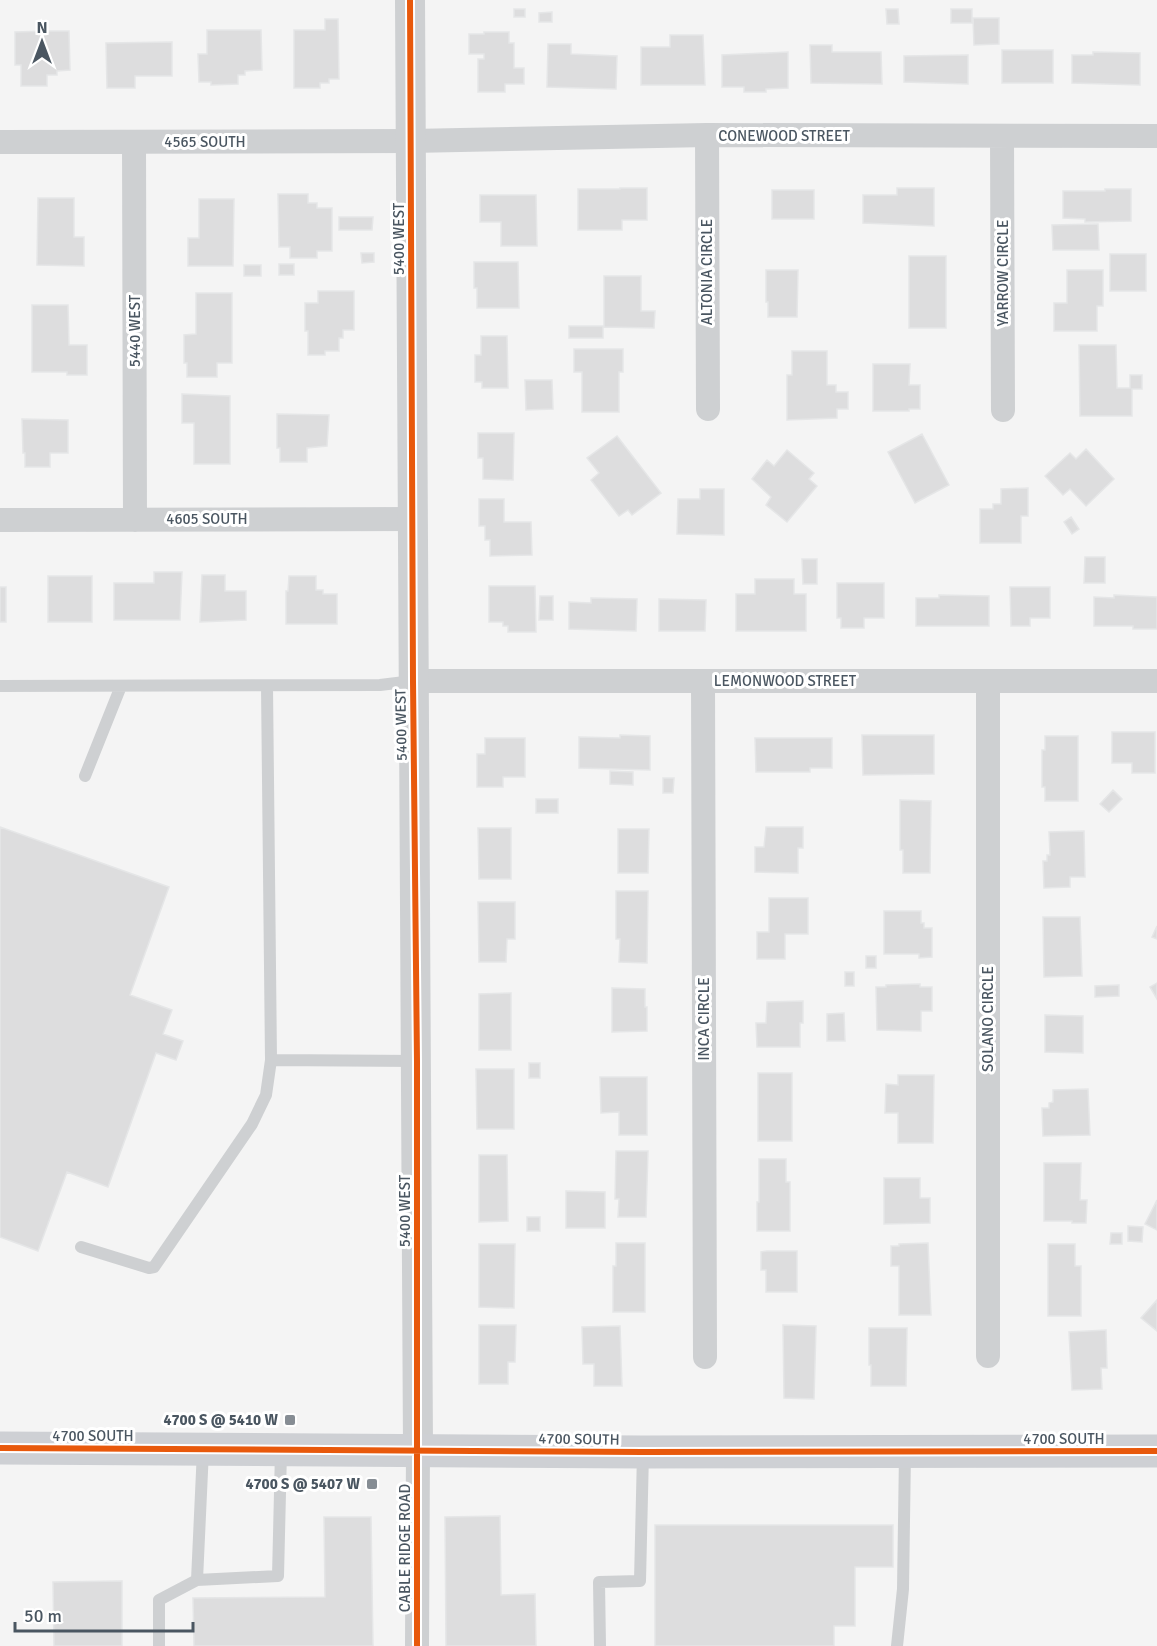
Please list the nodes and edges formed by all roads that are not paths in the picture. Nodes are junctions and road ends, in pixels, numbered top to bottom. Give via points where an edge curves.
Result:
1 (410, 0) edge
2 (707, 135) junction
3 (1157, 136) edge
4 (1002, 137) junction
5 (411, 141) junction
6 (0, 142) edge
7 (134, 142) junction
8 (708, 409) dead end
9 (1003, 410) dead end
10 (413, 519) junction
11 (0, 520) edge
12 (135, 520) junction
13 (413, 681) junction
14 (703, 681) junction
15 (988, 681) junction
16 (1157, 681) edge
17 (0, 686) edge
18 (121, 686) junction
19 (267, 686) junction
20 (85, 776) dead end
21 (271, 1060) junction
22 (417, 1061) junction
23 (81, 1247) dead end
24 (988, 1356) dead end
25 (705, 1357) dead end
26 (0, 1448) edge
27 (203, 1449) junction
28 (281, 1449) junction
29 (418, 1449) junction
30 (1157, 1450) edge
31 (905, 1451) junction
32 (643, 1452) junction
33 (198, 1580) junction
34 (159, 1646) edge
35 (417, 1646) edge
36 (600, 1646) edge
37 (897, 1646) edge

1 - 5 street, 5400 WEST
2 - 4 street, CONEWOOD STREET
2 - 5 street, CONEWOOD STREET
2 - 8 street, ALTONIA CIRCLE
3 - 4 street, CONEWOOD STREET
4 - 9 street, YARROW CIRCLE
5 - 7 street, 4565 SOUTH
5 - 10 street, 5400 WEST
6 - 7 street, 4565 SOUTH
7 - 12 street, 5440 WEST
10 - 12 street, 4605 SOUTH
10 - 13 street, 5400 WEST
11 - 12 street, 4605 SOUTH
13 - 14 street, LEMONWOOD STREET
13 - 19 lane
13 - 22 street, 5400 WEST
14 - 15 street, LEMONWOOD STREET
14 - 25 street, INCA CIRCLE
15 - 16 street, LEMONWOOD STREET
15 - 24 street, SOLANO CIRCLE
17 - 18 lane
18 - 19 lane
18 - 20 lane
19 - 21 lane
21 - 22 lane
21 - 23 lane via 266,1095 252,1124 159,1264 149,1268
22 - 29 street, 5400 WEST
26 - 27 main road, 4700 SOUTH
27 - 28 main road, 4700 SOUTH
27 - 33 lane
28 - 29 main road, 4700 SOUTH
28 - 33 lane via 278,1576
29 - 32 main road, 4700 SOUTH
29 - 35 street, CABLE RIDGE ROAD
30 - 31 main road, 4700 SOUTH
31 - 32 main road, 4700 SOUTH
31 - 37 lane via 903,1589
32 - 36 lane via 640,1581 599,1582
33 - 34 lane via 159,1600

